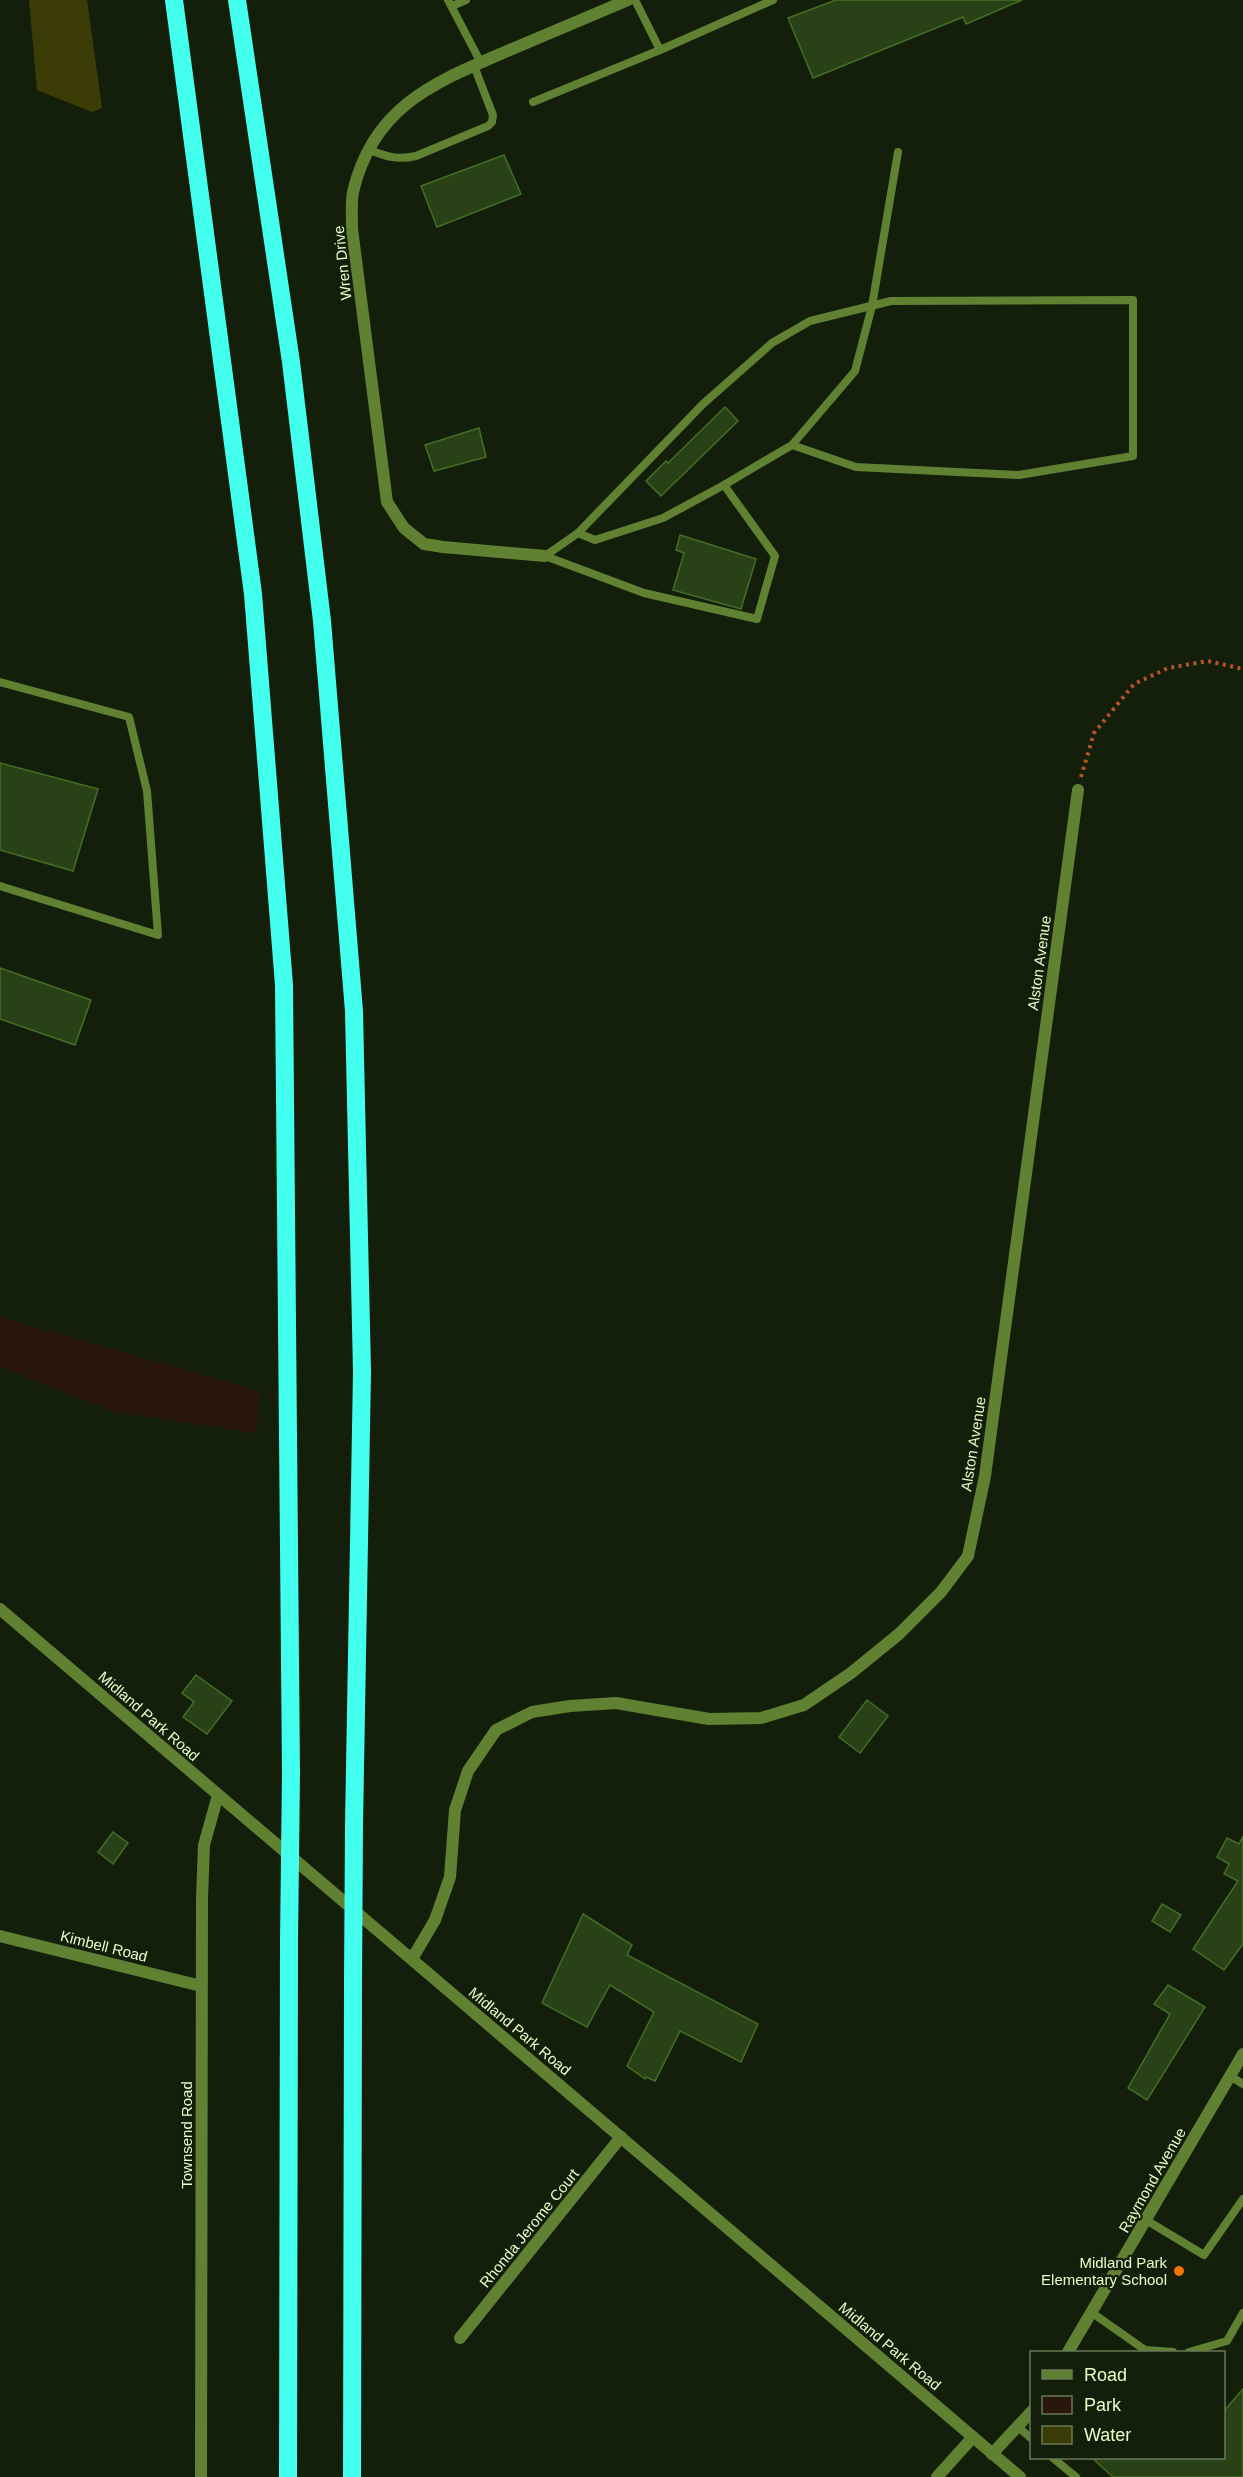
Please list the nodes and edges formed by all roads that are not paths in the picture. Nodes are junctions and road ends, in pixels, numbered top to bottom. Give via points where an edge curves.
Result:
1 (174, 0) edge
2 (237, 0) edge
3 (466, 0) edge
4 (628, 0) edge
5 (635, 0) edge
6 (773, 0) edge
7 (450, 3) edge
8 (660, 50) junction
9 (477, 64) junction
10 (533, 102) dead end
11 (370, 150) junction
12 (898, 152) dead end
13 (873, 306) junction
14 (792, 445) junction
15 (723, 485) junction
16 (578, 533) junction
17 (545, 556) junction
18 (0, 682) edge
19 (1078, 790) road end
20 (0, 886) edge
21 (0, 1608) edge
22 (218, 1795) junction
23 (0, 1936) edge
24 (412, 1959) junction
25 (201, 1986) junction
26 (1243, 2054) edge
27 (1230, 2076) junction
28 (1243, 2084) edge
29 (621, 2137) junction
30 (1243, 2199) edge
31 (1146, 2220) junction
32 (1091, 2312) junction
33 (1243, 2313) edge
34 (460, 2338) dead end
35 (1069, 2351) edge
36 (1159, 2351) edge
37 (1192, 2351) edge
38 (1030, 2413) edge
39 (1018, 2427) junction
40 (973, 2437) junction
41 (1030, 2437) edge
42 (992, 2454) junction
43 (1055, 2459) edge
44 (201, 2477) edge
45 (288, 2477) edge
46 (352, 2477) edge
47 (937, 2477) edge
48 (1020, 2477) edge
49 (1076, 2477) edge

1 - 45 highway, bridge via 254,594 284,985 291,1773
2 - 46 highway, bridge via 291,362 322,621 354,1011 362,1372 354,1825
3 - 7 lane
4 - 9 street, Wren Drive
5 - 8 lane
6 - 8 lane
7 - 9 lane
8 - 10 lane
9 - 11 street, Wren Drive via 402,106
9 - 11 lane via 493,116 488,126 416,156 389,158
11 - 17 street, Wren Drive via 353,194 352,229 387,502 404,528 424,544
12 - 13 lane
13 - 14 lane via 855,371
13 - 14 lane via 891,301 1133,300 1133,456 1019,475 856,467
13 - 16 lane via 810,321 772,343 703,404
14 - 15 lane
15 - 16 lane via 663,518 595,540
15 - 17 lane via 776,556 757,619 644,593
16 - 17 lane
18 - 20 lane via 129,717 147,791 158,935
19 - 24 street, Alston Avenue via 985,1476 968,1556 941,1592 899,1634 852,1673 804,1705 761,1718 709,1719 616,1703 570,1706 532,1712 496,1730 468,1771 455,1810 450,1877 435,1920
21 - 22 street, Midland Park Road
22 - 24 street, Midland Park Road
22 - 25 street, Townsend Road via 204,1845
23 - 25 street, Kimbell Road
24 - 29 street, Midland Park Road
25 - 44 street, Townsend Road
26 - 27 street, Raymond Avenue
27 - 28 lane
27 - 31 street, Raymond Avenue
29 - 34 street, Rhonda Jerome Court
29 - 40 street, Midland Park Road
30 - 31 lane via 1204,2255
31 - 32 street, Raymond Avenue
32 - 35 street, Raymond Avenue
32 - 36 lane via 1145,2350
33 - 37 lane via 1227,2341
38 - 39 street
39 - 41 lane
39 - 42 street
40 - 42 street, Midland Park Road
40 - 47 street
42 - 48 street, Midland Park Road
43 - 49 lane

